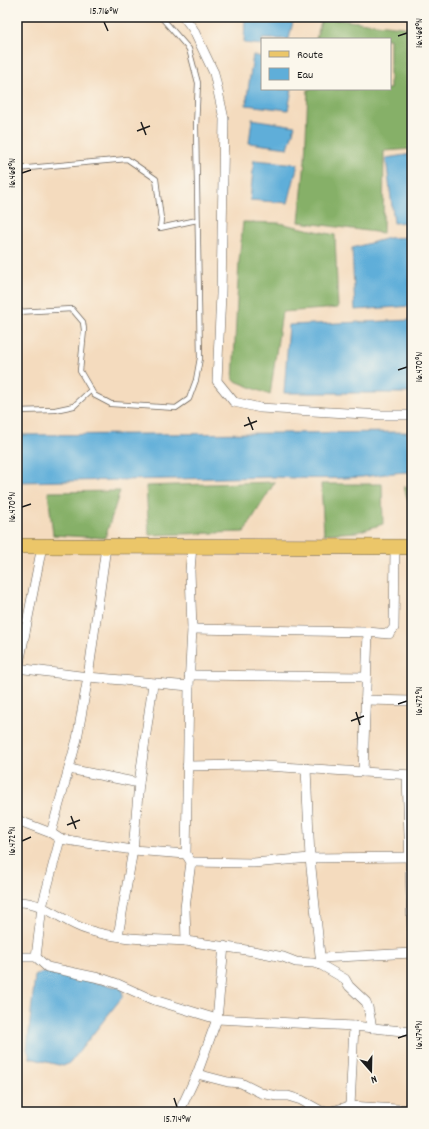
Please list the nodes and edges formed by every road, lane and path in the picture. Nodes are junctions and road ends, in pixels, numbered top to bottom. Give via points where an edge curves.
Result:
1 (161, 17) edge
2 (184, 17) edge
3 (17, 169) edge
4 (197, 220) junction
5 (17, 312) edge
6 (91, 390) junction
7 (17, 411) edge
8 (412, 415) edge
9 (17, 546) edge
10 (42, 546) junction
11 (192, 546) junction
12 (106, 547) junction
13 (412, 547) edge
14 (395, 548) junction
15 (192, 629) junction
16 (368, 632) junction
17 (17, 670) edge
18 (189, 675) junction
19 (88, 677) junction
20 (366, 677) junction
21 (153, 684) junction
22 (189, 686) junction
23 (365, 700) junction
24 (412, 701) edge
25 (187, 766) junction
26 (306, 768) junction
27 (68, 769) junction
28 (364, 772) junction
29 (410, 775) edge
30 (139, 783) junction
31 (17, 820) edge
32 (51, 833) junction
33 (60, 839) junction
34 (133, 850) junction
35 (186, 854) junction
36 (411, 857) edge
37 (310, 858) junction
38 (191, 862) junction
39 (17, 902) edge
40 (42, 907) junction
41 (412, 928) edge
42 (118, 936) junction
43 (186, 941) junction
44 (224, 946) junction
45 (412, 953) edge
46 (17, 957) edge
47 (36, 957) junction
48 (321, 962) junction
49 (217, 1019) junction
50 (354, 1026) junction
51 (372, 1028) junction
52 (412, 1032) edge
53 (197, 1074) junction
54 (350, 1106) junction
55 (182, 1108) dead end
56 (412, 1110) edge

1 - 4 lane via 189,49 198,83
2 - 8 street via 193,29 214,73 224,119 218,381 234,402 260,408
3 - 4 lane via 127,159 156,179 160,228
4 - 6 lane via 200,358 189,398 176,408 111,404 94,395
5 - 6 lane via 72,309 83,322 80,371
6 - 7 lane via 74,406 55,410
9 - 10 main road
10 - 12 main road
10 - 17 street
11 - 12 main road
11 - 14 main road
11 - 15 street
12 - 19 street
13 - 14 main road
14 - 16 street via 394,628 392,633 386,635
15 - 16 street
15 - 18 street
16 - 20 street
17 - 19 street
18 - 20 street
18 - 22 street
19 - 21 street
19 - 27 street via 77,739
20 - 23 street
21 - 22 street
21 - 30 street
22 - 25 street
23 - 24 street
23 - 28 street
25 - 26 street via 248,765
25 - 35 street
26 - 28 street
26 - 37 street
27 - 30 street
27 - 32 street
28 - 29 street
29 - 36 street
30 - 34 street
31 - 32 street
32 - 33 street
33 - 34 street
33 - 40 street
34 - 35 street
34 - 42 street
35 - 38 street
36 - 37 street
36 - 41 street
37 - 38 street via 253,863
37 - 48 street
38 - 43 street via 186,908
39 - 40 street
40 - 42 street via 87,930
40 - 47 street
42 - 43 street
43 - 44 street
44 - 48 street via 296,962
44 - 49 street
45 - 48 street
46 - 47 street
47 - 49 street via 47,967 104,979 151,999
48 - 51 street via 345,979 366,1002
49 - 50 street
49 - 53 street
50 - 51 street
50 - 54 street
51 - 52 street
53 - 54 street via 241,1083 261,1093 288,1096 321,1111
53 - 55 street
54 - 56 street

